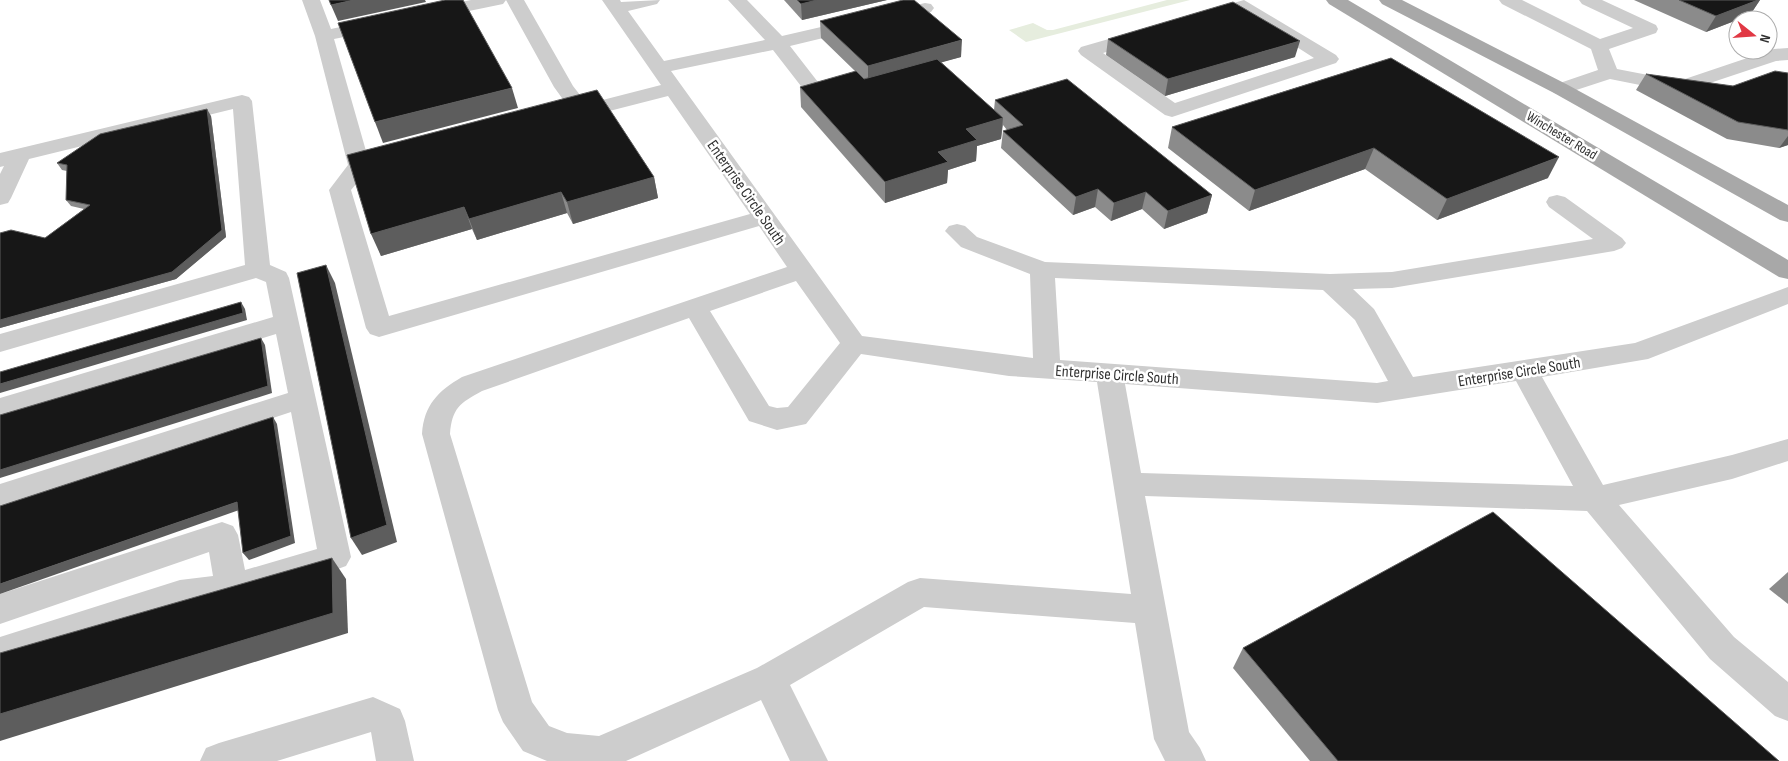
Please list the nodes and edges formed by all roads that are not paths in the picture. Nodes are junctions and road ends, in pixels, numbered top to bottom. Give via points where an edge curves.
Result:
1 (311, 0) edge
2 (496, 0) edge
3 (515, 0) edge
4 (651, 0) edge
5 (737, 0) edge
6 (1335, 0) edge
7 (1388, 0) edge
8 (1508, 0) edge
9 (1588, 0) edge
10 (1243, 2) edge
11 (614, 4) edge
12 (925, 8) edge
13 (324, 36) junction
14 (778, 43) junction
15 (1599, 46) junction
16 (1788, 54) edge
17 (659, 68) junction
18 (1610, 73) junction
19 (811, 86) edge
20 (674, 88) junction
21 (1561, 89) junction
22 (582, 112) junction
23 (562, 117) edge
24 (10, 157) edge
25 (397, 157) edge
26 (358, 166) junction
27 (0, 198) edge
28 (1557, 202) dead end
29 (1788, 215) edge
30 (765, 217) junction
31 (957, 231) dead end
32 (258, 269) junction
33 (802, 270) junction
34 (1042, 270) junction
35 (1788, 271) edge
36 (1330, 282) junction
37 (1788, 295) edge
38 (695, 307) junction
39 (287, 322) junction
40 (0, 343) edge
41 (854, 344) junction
42 (1047, 369) junction
43 (1524, 370) junction
44 (1109, 373) junction
45 (1405, 388) junction
46 (302, 398) junction
47 (0, 408) edge
48 (1788, 450) edge
49 (1128, 484) junction
50 (0, 496) edge
51 (1595, 499) junction
52 (232, 588) junction
53 (0, 609) edge
54 (1150, 610) junction
55 (0, 653) edge
56 (768, 679) junction
57 (1788, 704) edge
58 (219, 761) edge
59 (395, 761) edge
60 (809, 761) edge
61 (1187, 761) edge

1 - 13 street
2 - 13 street
3 - 22 street via 564,87
4 - 11 street
5 - 14 street
6 - 35 main road, Winchester Road
7 - 21 main road
8 - 15 street
9 - 15 street via 1648,29
10 - 10 street via 1329,58 1172,111 1088,50
11 - 17 street, Enterprise Circle South
12 - 14 street
13 - 26 street
14 - 17 street
14 - 19 street
15 - 18 street
16 - 18 street via 1774,55 1680,87
17 - 20 street, Enterprise Circle South
18 - 21 street
20 - 22 street
20 - 30 street, Enterprise Circle South
21 - 29 main road
22 - 23 street
24 - 27 street
24 - 32 street via 242,101
25 - 26 street
26 - 30 street via 340,190 379,328
28 - 36 street via 1614,243 1392,280
30 - 33 street, Enterprise Circle South
31 - 34 street via 969,242
32 - 39 street via 277,278
32 - 40 street
33 - 38 street
33 - 41 street, Enterprise Circle South
34 - 36 street
34 - 42 street
36 - 45 street via 1366,315
37 - 43 street, Enterprise Circle South via 1639,352
38 - 41 street via 759,414 777,419 796,417
38 - 56 street via 472,384 452,395 437,416 436,434 516,710 536,740 567,751 600,754
39 - 46 street
39 - 47 street
41 - 42 street, Enterprise Circle South
42 - 44 street, Enterprise Circle South
43 - 45 street, Enterprise Circle South
43 - 51 street
44 - 45 street, Enterprise Circle South via 1378,393
44 - 49 street
46 - 50 street
46 - 52 street via 335,557
48 - 51 street via 1732,467
49 - 51 street
49 - 54 street
51 - 57 street via 1722,648
52 - 53 street via 222,535
52 - 55 street via 180,594
54 - 56 street via 920,592
54 - 61 street via 1172,740
56 - 60 street
58 - 59 street via 372,714 387,721

